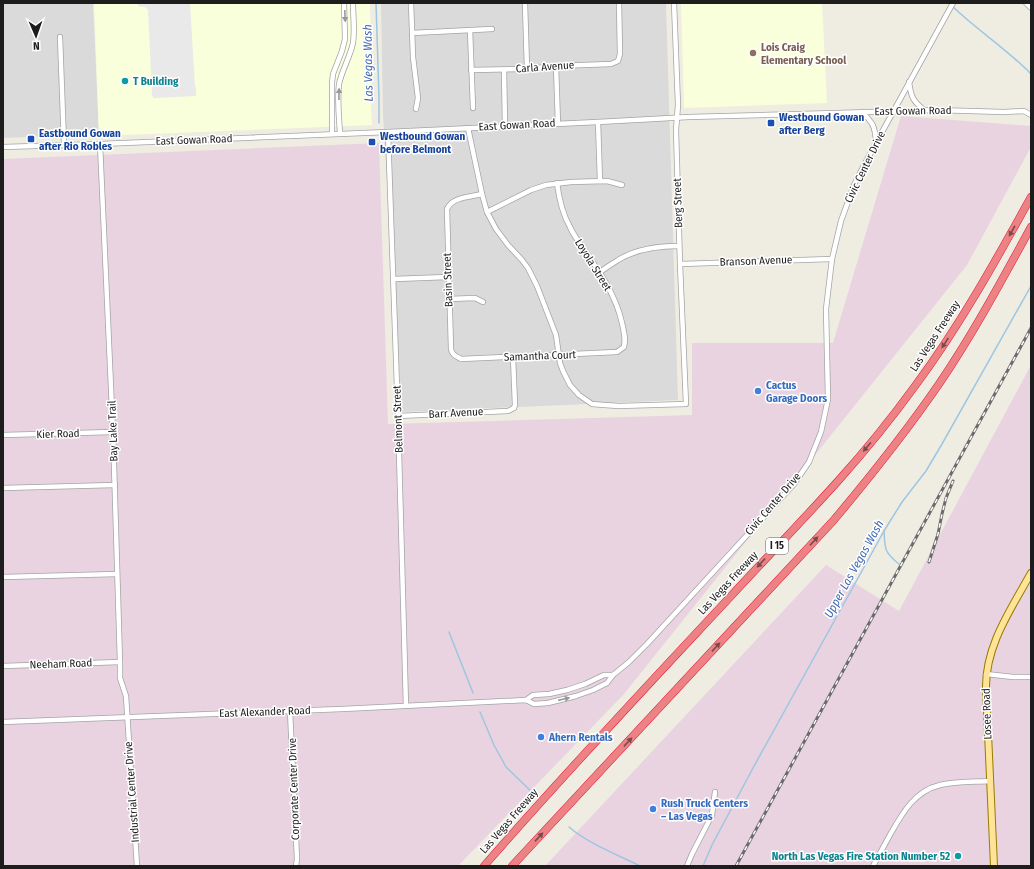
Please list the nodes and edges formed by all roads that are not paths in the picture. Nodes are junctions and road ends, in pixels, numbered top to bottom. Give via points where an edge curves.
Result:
1 (344, 3) edge
2 (353, 3) edge
3 (411, 3) edge
4 (525, 3) edge
5 (619, 3) edge
6 (674, 3) edge
7 (953, 3) edge
8 (1026, 3) edge
9 (1031, 8) edge
10 (492, 29) dead end
11 (470, 30) junction
12 (412, 33) junction
13 (60, 37) dead end
14 (556, 66) junction
15 (527, 69) junction
16 (471, 70) junction
17 (504, 70) junction
18 (909, 82) junction
19 (473, 108) dead end
20 (416, 109) dead end
21 (924, 110) junction
22 (893, 111) junction
23 (862, 112) junction
24 (1031, 115) edge
25 (677, 117) junction
26 (598, 122) junction
27 (558, 124) junction
28 (505, 126) junction
29 (468, 128) junction
30 (388, 132) junction
31 (340, 133) junction
32 (332, 134) junction
33 (876, 143) junction
34 (64, 144) junction
35 (100, 144) junction
36 (3, 147) edge
37 (600, 181) junction
38 (557, 183) junction
39 (622, 185) dead end
40 (482, 194) junction
41 (1031, 197) edge
42 (488, 212) junction
43 (1031, 227) edge
44 (679, 246) junction
45 (832, 259) junction
46 (680, 264) junction
47 (599, 273) junction
48 (448, 277) junction
49 (394, 279) junction
50 (449, 299) junction
51 (483, 302) dead end
52 (624, 347) joint
53 (560, 355) junction
54 (454, 356) joint
55 (513, 357) junction
56 (398, 416) junction
57 (113, 432) junction
58 (3, 435) edge
59 (115, 485) junction
60 (3, 488) edge
61 (1031, 573) edge
62 (117, 574) junction
63 (3, 577) edge
64 (120, 662) junction
65 (3, 666) edge
66 (613, 674) junction
67 (986, 674) junction
68 (1031, 677) edge
69 (526, 700) junction
70 (406, 706) junction
71 (290, 711) junction
72 (128, 718) junction
73 (3, 722) edge
74 (990, 781) junction
75 (715, 792) dead end
76 (137, 866) edge
77 (296, 866) edge
78 (484, 866) edge
79 (512, 866) edge
80 (687, 866) edge
81 (873, 866) edge
82 (994, 866) edge

1 -> 32 street via 345,39 332,83
31 -> 2 street via 339,84 353,42
3 - 12 street
4 - 15 street
5 - 14 street, Carla Avenue via 618,60 611,64
6 - 25 street, Berg Street
7 - 18 street, Civic Center Drive
8 - 9 street
10 - 11 street
11 - 12 street
11 - 16 street
12 - 20 street via 418,98
13 - 34 street
14 - 15 street, Carla Avenue
14 - 27 street
15 - 17 street, Carla Avenue
16 - 17 street, Carla Avenue
16 - 19 street
17 - 28 street
18 - 21 street via 913,100
18 - 22 street, Civic Center Drive
21 - 22 street, East Gowan Road
21 - 24 street, East Gowan Road via 1024,111
22 - 23 street, East Gowan Road
22 - 33 street, Civic Center Drive
23 - 25 street, East Gowan Road
23 - 33 street via 873,124
25 - 26 street, East Gowan Road
25 - 44 street, Berg Street
26 - 27 street, East Gowan Road
26 - 37 street
27 - 28 street, East Gowan Road
28 - 29 street, East Gowan Road
29 - 30 street, East Gowan Road
29 - 40 street
30 - 31 street, East Gowan Road
30 - 49 street, Belmont Street
31 - 32 street, East Gowan Road
32 - 35 street, East Gowan Road
33 - 45 street, Civic Center Drive via 854,185 841,221
34 - 35 street, East Gowan Road
34 - 36 street, East Gowan Road
35 - 57 street, Bay Lake Trail
37 - 38 street
37 - 39 street
38 - 42 street via 531,190
38 - 47 street, Loyola Street via 563,213
40 - 42 street
40 - 48 street, Basin Street via 448,204
41 -> 78 highway, Las Vegas Freeway / I 15 via 948,339 881,431
42 - 53 street via 496,229 528,268 556,335
79 -> 43 highway, I 15 via 833,521 878,467 927,401 973,331
44 - 46 street, Berg Street
44 - 47 street via 641,250 619,259
45 - 46 street, Branson Avenue
45 - 66 street, Civic Center Drive via 826,309 828,399 821,432 809,462 794,484 647,644 630,662
46 - 53 street, Berg Street via 686,404 592,404 570,385 560,363
47 - 52 street, Loyola Street via 619,310 626,338
48 - 49 street
48 - 50 street, Basin Street
49 - 56 street, Belmont Street
50 - 51 street via 475,298
50 - 54 street, Basin Street via 451,349
52 - 53 street, Samantha Court via 616,352
53 - 55 street, Samantha Court
54 - 55 street, Samantha Court via 461,359
55 - 56 street, Barr Avenue via 514,408
56 - 70 street, Belmont Street
57 - 58 street, Kier Road
57 - 59 street, Bay Lake Trail
59 - 60 street
59 - 62 street, Bay Lake Trail
61 - 67 main road, Losee Road via 994,642
62 - 63 street
62 - 64 street, Bay Lake Trail
64 - 65 street, Neeham Road
64 - 72 street, Bay Lake Trail via 120,678 126,696
66 - 69 street, East Alexander Road via 604,675 567,690 533,695
69 -> 66 street, East Alexander Road via 534,704 576,696 607,683
67 - 68 street
67 - 74 main road, Losee Road
69 - 70 street, East Alexander Road
70 - 71 street, East Alexander Road
71 - 72 street, East Alexander Road
71 - 77 street, Corporate Center Drive
72 - 73 street, East Alexander Road
72 - 76 street, Industrial Center Drive
74 - 81 street via 940,785 921,793 901,816
74 - 82 main road, Losee Road
75 - 80 street via 712,815

